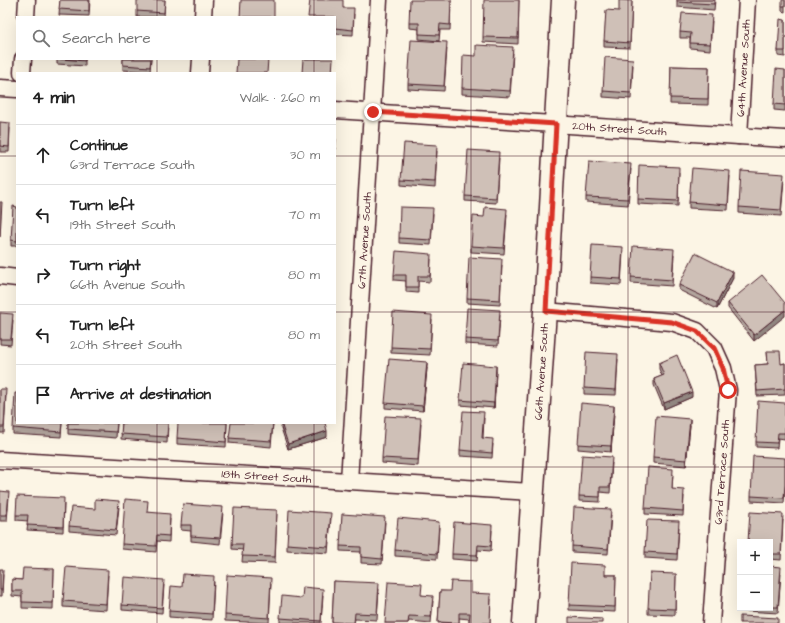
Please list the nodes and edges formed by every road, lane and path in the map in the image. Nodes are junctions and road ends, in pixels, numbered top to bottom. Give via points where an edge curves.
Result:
1 (27, 0) edge
2 (204, 0) edge
3 (379, 0) edge
4 (562, 0) edge
5 (747, 0) edge
6 (26, 16) edge
7 (203, 16) edge
8 (23, 60) edge
9 (201, 60) edge
10 (22, 72) edge
11 (200, 72) edge
12 (0, 88) edge
13 (16, 89) edge
14 (336, 110) edge
15 (373, 112) junction
16 (556, 124) junction
17 (739, 136) junction
18 (785, 139) edge
19 (0, 276) edge
20 (16, 278) edge
21 (546, 311) junction
22 (0, 460) edge
23 (349, 481) junction
24 (532, 492) junction
25 (524, 623) edge
26 (711, 623) edge

1 - 6 street
2 - 7 street
3 - 15 street, 67th Avenue South
4 - 16 street, 66th Avenue South
5 - 17 street, 64th Avenue South
8 - 10 street
9 - 11 street
12 - 13 street
14 - 15 street, 20th Street South
15 - 16 street, 20th Street South
15 - 23 street, 67th Avenue South
16 - 17 street, 20th Street South
16 - 21 street, 66th Avenue South
17 - 18 street, 20th Street South
19 - 20 street
21 - 24 street, 66th Avenue South
21 - 26 street, 63rd Terrace South via 672,322 697,331 714,348 723,368 728,390
22 - 23 street, 18th Street South
23 - 24 street, 18th Street South
24 - 25 street, 66th Avenue South

